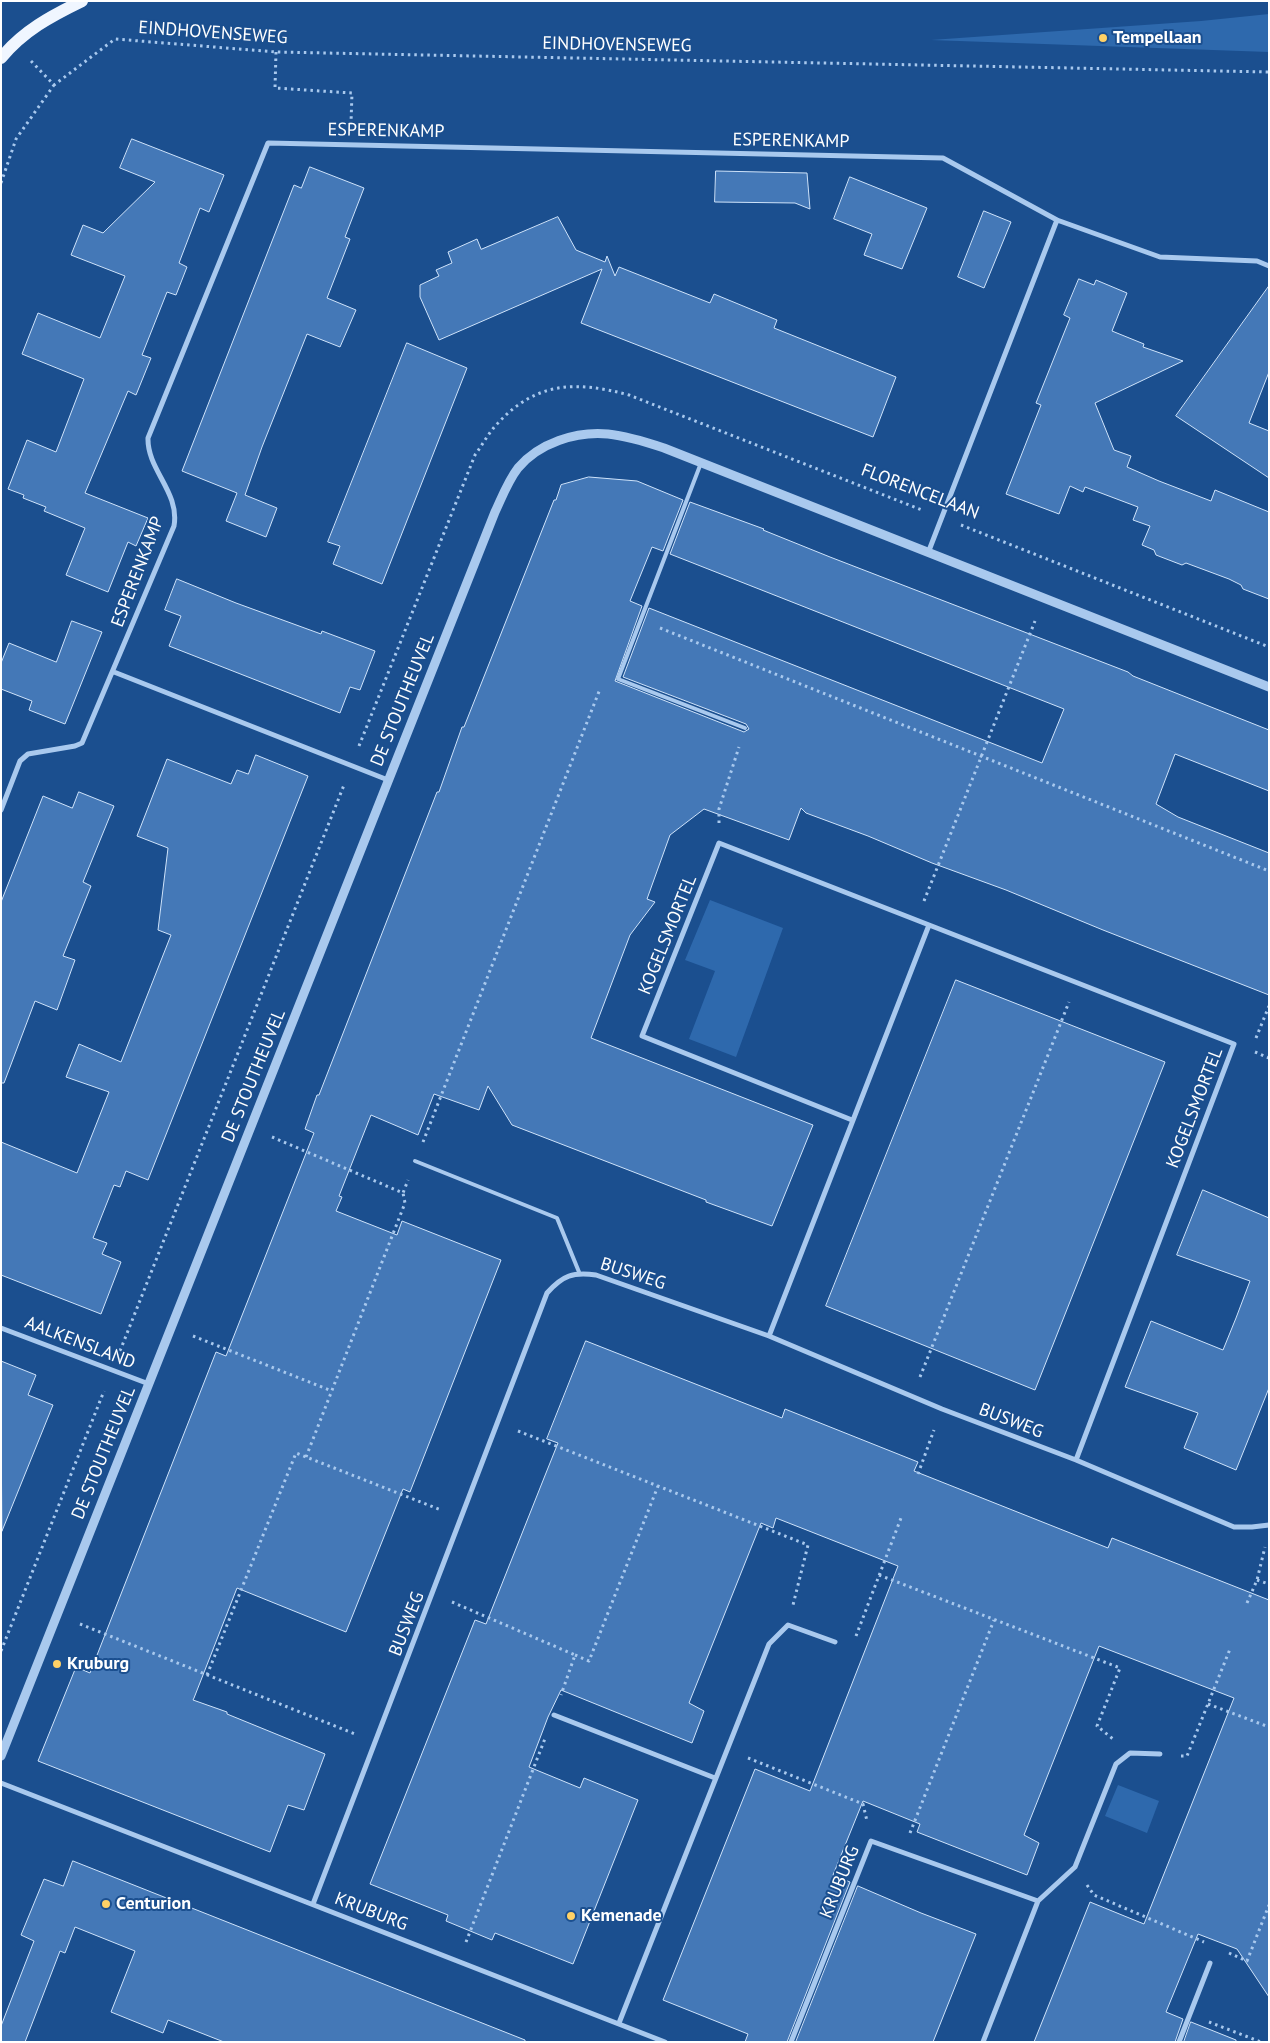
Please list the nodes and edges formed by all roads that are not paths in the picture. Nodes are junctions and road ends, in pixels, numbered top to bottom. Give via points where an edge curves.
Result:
1 (82, 1) edge
2 (1, 58) edge
3 (1057, 220) junction
4 (1269, 266) edge
5 (701, 463) junction
6 (928, 553) junction
7 (114, 672) junction
8 (1269, 687) edge
9 (745, 728) road end
10 (388, 780) junction
11 (1, 810) edge
12 (929, 925) junction
13 (852, 1120) junction
14 (415, 1161) road end
15 (579, 1272) junction
16 (1, 1328) edge
17 (769, 1336) junction
18 (149, 1384) junction
19 (1076, 1460) junction
20 (1269, 1525) edge
21 (835, 1642) road end
22 (554, 1715) road end
23 (1160, 1754) road end
24 (1, 1756) edge
25 (715, 1778) junction
26 (1, 1783) edge
27 (1038, 1901) junction
28 (313, 1904) junction
29 (1210, 1963) road end
30 (619, 2023) junction
31 (665, 2042) edge
32 (791, 2042) edge
33 (983, 2042) edge
34 (1179, 2042) edge

1 - 2 main road via 48,18 14,43
3 - 4 street, ESPERENKAMP via 1160,256 1256,261
3 - 6 street
3 - 7 street, ESPERENKAMP via 942,158 268,143 148,438 148,449 175,507 176,516
5 - 6 street
5 - 9 lane via 618,679
5 - 10 street, DE STOUTHEUVEL via 633,438 587,434 548,444 518,468 491,521
6 - 8 street
7 - 10 street
7 - 11 street, ESPERENKAMP via 82,743 28,754 20,761
10 - 18 street, DE STOUTHEUVEL
12 - 13 street
12 - 13 street, KOGELSMORTEL via 719,843 642,1036
12 - 19 street, KOGELSMORTEL via 1234,1044
13 - 17 street
14 - 15 lane via 557,1218
15 - 17 street, BUSWEG via 596,1274
15 - 28 street, BUSWEG via 556,1284 547,1293
16 - 18 street, AALKENSLAND
17 - 19 street, BUSWEG via 942,1409
18 - 24 street, DE STOUTHEUVEL
19 - 20 street, BUSWEG via 1234,1527
21 - 25 street via 788,1625 769,1644
22 - 25 street
23 - 27 street via 1130,1752 1116,1764 1076,1867
25 - 30 street
26 - 28 street, KRUBURG
27 - 32 street, KRUBURG via 870,1841
27 - 33 street
28 - 30 street, KRUBURG
29 - 34 street
30 - 31 street, KRUBURG

